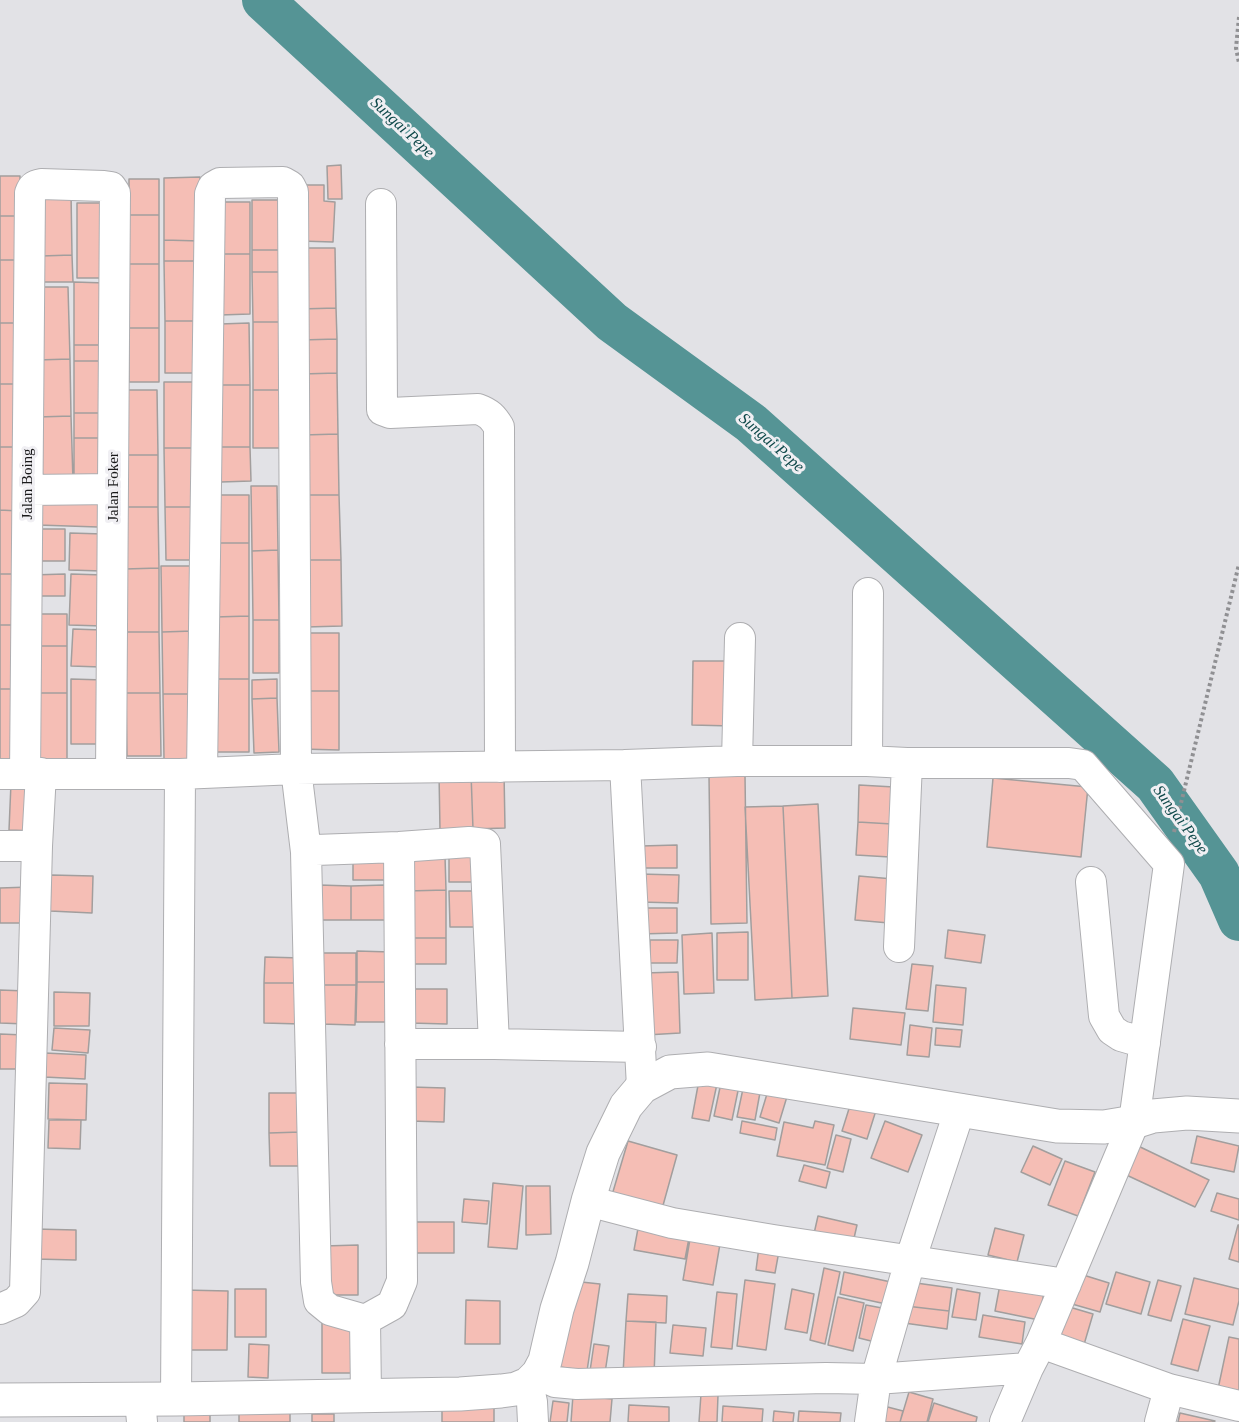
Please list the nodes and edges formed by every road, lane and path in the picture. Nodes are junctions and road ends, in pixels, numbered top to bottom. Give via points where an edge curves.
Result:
1 (1239, 17) edge
2 (1239, 63) edge
3 (116, 200) joint
4 (381, 204) dead end
5 (114, 489) junction
6 (28, 490) junction
7 (1239, 564) edge
8 (868, 593) dead end
9 (740, 638) dead end
10 (867, 760) junction
11 (737, 761) junction
12 (907, 763) junction
13 (625, 765) junction
14 (500, 767) junction
15 (296, 769) junction
16 (22, 774) edge
17 (111, 774) junction
18 (191, 774) junction
19 (1173, 837) dead end
20 (0, 846) edge
21 (37, 846) junction
22 (399, 847) junction
23 (306, 852) junction
24 (1090, 882) dead end
25 (899, 947) dead end
26 (1145, 1043) junction
27 (400, 1044) junction
28 (494, 1044) junction
29 (640, 1047) junction
30 (642, 1087) junction
31 (960, 1110) junction
32 (1239, 1116) edge
33 (1134, 1122) junction
34 (588, 1201) junction
35 (910, 1261) junction
36 (1066, 1284) junction
37 (0, 1309) edge
38 (365, 1320) junction
39 (1034, 1355) junction
40 (533, 1379) junction
41 (876, 1379) junction
42 (1169, 1389) junction
43 (366, 1395) junction
44 (176, 1399) junction
45 (0, 1401) edge
46 (1239, 1406) edge
47 (141, 1411) edge
48 (533, 1422) edge
49 (870, 1422) edge
50 (1005, 1422) edge
51 (1160, 1422) edge

1 - 2 path
3 - 5 street, Jalan Foker
3 - 6 street, Jalan Boing via 111,187 104,186 40,184 30,193
4 - 14 street via 382,410 478,410 493,417 499,427
5 - 6 street
5 - 17 street, Jalan Foker
6 - 16 street, Jalan Boing
7 - 19 path
8 - 10 street
9 - 11 street
10 - 11 street
10 - 12 street
11 - 13 street
12 - 25 street
12 - 26 street via 1083,765 1169,864
13 - 14 street
13 - 29 street
14 - 15 street
15 - 18 street
15 - 18 street via 293,192 283,182 220,183 210,194
15 - 23 street
16 - 17 street
16 - 21 street, Jalan Boing
17 - 18 street
18 - 44 street
20 - 21 street
21 - 37 street, Jalan Boing via 25,1292 16,1302
22 - 23 street
22 - 27 street
22 - 28 street via 485,844
23 - 38 street via 316,1282 319,1301 330,1310
24 - 26 street via 1104,1016 1121,1036
26 - 33 street
27 - 28 street
27 - 38 street via 402,1281 392,1305
28 - 29 street
29 - 30 street
30 - 31 main road via 670,1072 708,1069
30 - 34 main road via 626,1106 603,1154
31 - 33 main road via 1057,1126 1104,1127
31 - 35 street
32 - 33 main road via 1187,1113
33 - 36 street
34 - 35 street via 672,1223
34 - 40 main road via 545,1361
35 - 36 street
35 - 41 street
36 - 39 street
38 - 43 street
39 - 41 street
39 - 42 street
39 - 50 street
40 - 41 street via 577,1384
40 - 43 main road via 516,1389 501,1391
40 - 48 street
41 - 49 street
42 - 46 street
42 - 51 street
43 - 44 main road
44 - 47 main road
45 - 47 main road

